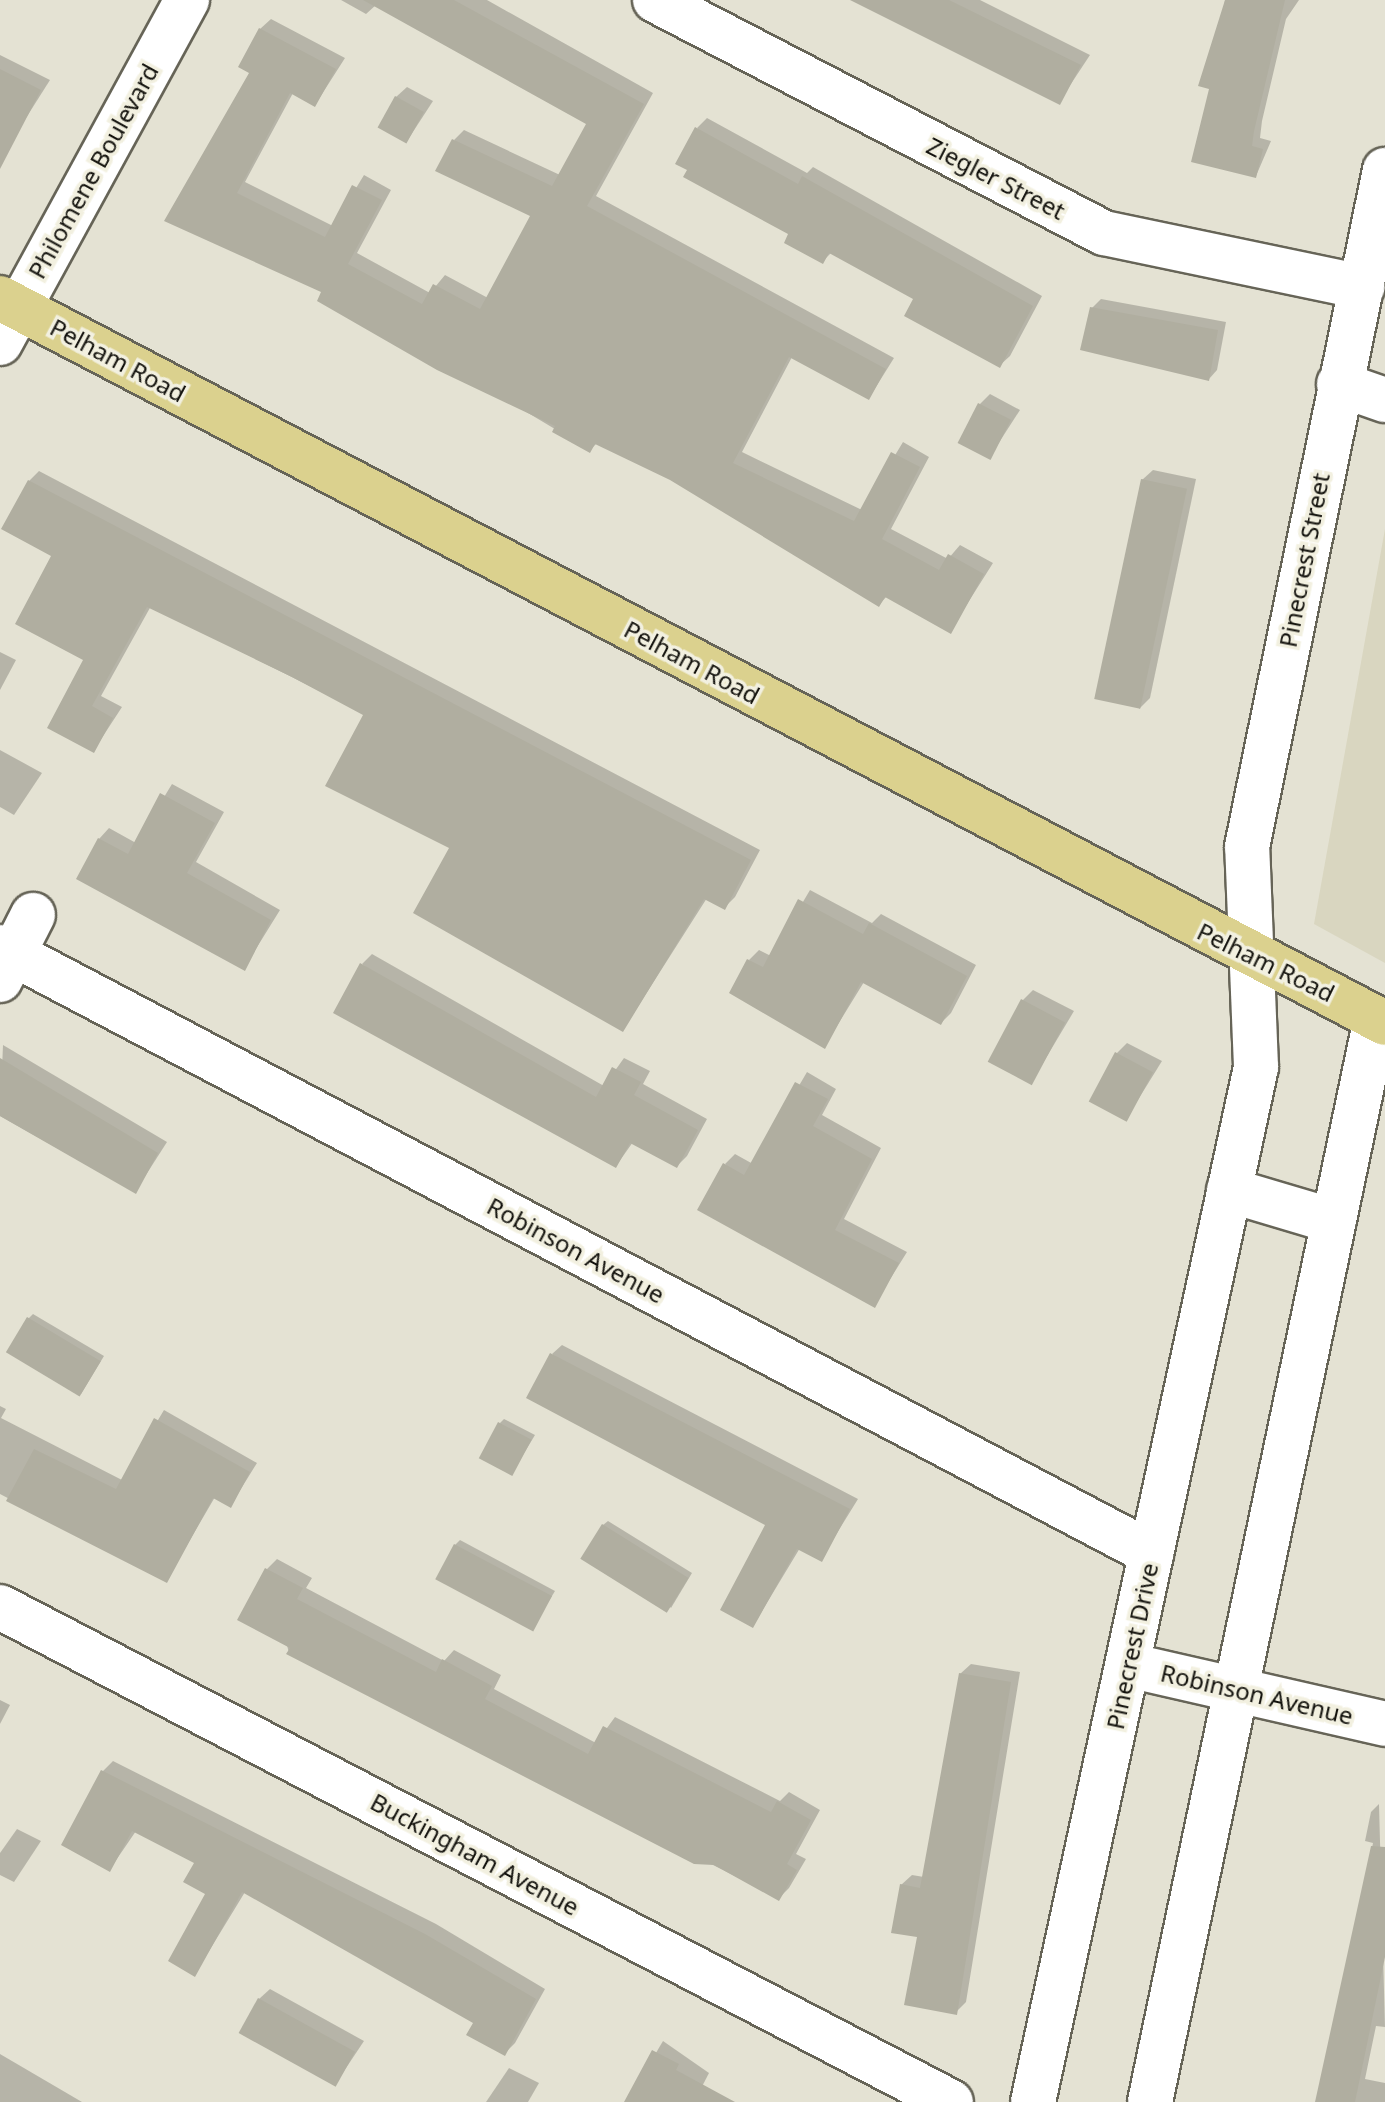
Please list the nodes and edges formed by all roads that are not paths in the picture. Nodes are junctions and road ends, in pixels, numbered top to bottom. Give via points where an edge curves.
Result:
1 (187, 0) edge
2 (655, 0) edge
3 (1385, 170) edge
4 (1362, 287) junction
5 (6, 316) edge
6 (1339, 384) junction
7 (1385, 400) edge
8 (33, 915) dead end
9 (1252, 953) junction
10 (4, 960) edge
11 (1380, 1021) edge
12 (1229, 1190) junction
13 (1333, 1221) junction
14 (1151, 1553) junction
15 (0, 1607) edge
16 (1128, 1665) junction
17 (1236, 1687) junction
18 (1385, 1724) edge
19 (951, 2102) edge
20 (1033, 2102) edge
21 (1150, 2102) edge

1 - 5 street, Philomene Boulevard
2 - 4 street, Ziegler Street via 1104,233
3 - 4 street, Pinecrest Street
4 - 6 street, Pinecrest Street
5 - 9 main road, Pelham Road
6 - 7 street
6 - 9 street, Pinecrest Street via 1247,847
8 - 10 street
9 - 11 main road, Pelham Road
9 - 12 street, Pinecrest Drive via 1256,1067
10 - 14 street, Robinson Avenue
11 - 13 street
12 - 13 street
12 - 14 street, Pinecrest Drive
13 - 17 street
14 - 16 street, Pinecrest Drive
15 - 19 street, Buckingham Avenue
16 - 17 street, Robinson Avenue
16 - 20 street, Pinecrest Drive
17 - 18 street, Robinson Avenue
17 - 21 street

